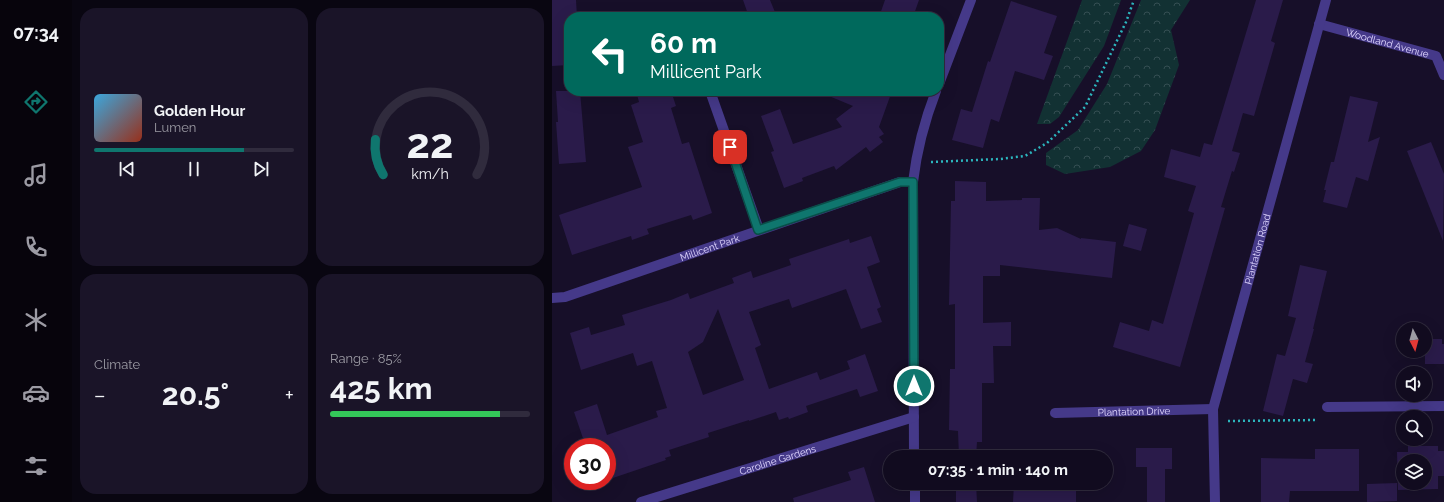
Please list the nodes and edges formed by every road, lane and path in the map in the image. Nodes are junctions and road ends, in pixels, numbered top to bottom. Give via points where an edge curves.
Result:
1 (970, 0) edge
2 (1134, 0) edge
3 (1326, 0) edge
4 (1319, 24) junction
5 (944, 70) edge
6 (1444, 75) edge
7 (712, 96) edge
8 (934, 96) edge
9 (915, 163) junction
10 (913, 182) junction
11 (758, 230) junction
12 (552, 298) edge
13 (1444, 406) edge
14 (1327, 407) joint
15 (1213, 409) junction
16 (1055, 413) dead end
17 (914, 417) junction
18 (1214, 422) junction
19 (914, 450) edge
20 (915, 490) edge
21 (641, 502) edge
22 (915, 502) edge
23 (1215, 502) edge

1 - 5 street
2 - 9 path via 1085,107 1047,143 1025,156
3 - 4 street, Plantation Road
4 - 6 street, Woodland Avenue via 1436,56
4 - 15 street, Plantation Road
7 - 11 street
8 - 9 street via 923,125
9 - 10 street
10 - 11 street, Millicent Park via 900,182
10 - 17 street
11 - 12 street, Millicent Park via 565,297
13 - 14 street
14 - 18 path via 1319,420
15 - 16 street, Plantation Drive
15 - 18 street, Plantation Road
17 - 19 street
17 - 21 street, Caroline Gardens
18 - 23 street, Plantation Road
20 - 22 street

